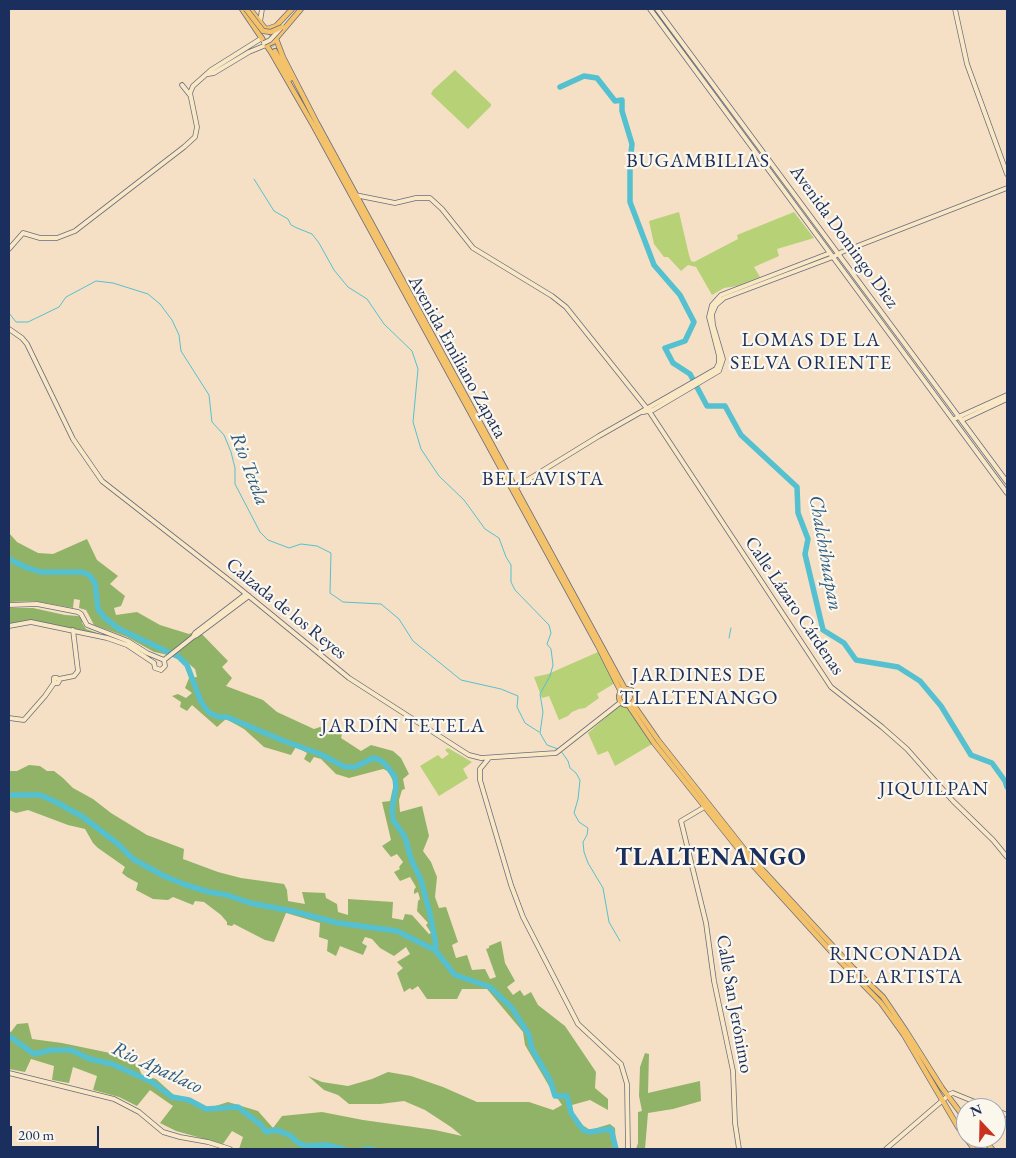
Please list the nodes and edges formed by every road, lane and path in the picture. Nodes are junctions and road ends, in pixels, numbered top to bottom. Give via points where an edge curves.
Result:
1 (244, 9) edge
2 (250, 9) edge
3 (262, 9) edge
4 (297, 9) edge
5 (650, 9) edge
6 (657, 9) edge
7 (955, 9) edge
8 (260, 22) junction
9 (252, 23) junction
10 (273, 27) junction
11 (281, 28) junction
12 (267, 29) junction
13 (262, 38) junction
14 (275, 41) junction
15 (266, 45) junction
16 (275, 51) tunnel mouth
17 (208, 74) junction
18 (182, 85) dead end
19 (717, 89) junction
20 (712, 93) junction
21 (191, 96) junction
22 (313, 125) junction
23 (1007, 174) edge
24 (1007, 188) edge
25 (354, 196) junction
26 (833, 246) junction
27 (9, 249) edge
28 (841, 252) junction
29 (831, 255) junction
30 (821, 261) junction
31 (838, 264) junction
32 (847, 264) junction
33 (784, 272) junction
34 (9, 329) edge
35 (1007, 395) edge
36 (1007, 399) edge
37 (952, 406) junction
38 (983, 409) junction
39 (648, 410) junction
40 (947, 410) junction
41 (961, 418) junction
42 (954, 420) junction
43 (974, 436) junction
44 (488, 440) junction
45 (969, 441) junction
46 (1007, 482) edge
47 (516, 487) junction
48 (1007, 493) edge
49 (567, 586) junction
50 (248, 595) junction
51 (9, 604) edge
52 (9, 626) edge
53 (73, 630) junction
54 (145, 654) junction
55 (158, 659) junction
56 (164, 660) junction
57 (154, 663) junction
58 (623, 691) junction
59 (620, 702) junction
60 (631, 705) junction
61 (9, 718) edge
62 (478, 758) junction
63 (489, 758) junction
64 (483, 765) junction
65 (706, 806) junction
66 (1007, 857) edge
67 (9, 1073) edge
68 (945, 1097) junction
69 (965, 1098) edge
70 (956, 1109) edge
71 (230, 1149) edge
72 (628, 1149) edge
73 (739, 1149) edge
74 (886, 1149) edge
75 (974, 1149) edge

1 - 9 main road, Avenida Emiliano Zapata
1 - 11 main road, bridge via 263,31
2 - 8 main road, Avenida Emiliano Zapata
3 - 8 street
4 - 10 main road
4 - 11 main road
5 - 20 street, Avenida Domingo Diez
6 - 19 street, Avenida Domingo Diez
7 - 23 street via 968,64
8 - 9 main road
8 - 12 main road, Avenida Emiliano Zapata
9 - 13 main road, Avenida Emiliano Zapata
10 - 11 main road via 276,31
10 - 12 main road
11 - 14 main road
11 - 17 street, bridge via 269,41
12 - 13 main road
12 - 14 main road, Avenida Emiliano Zapata
13 - 14 main road
13 - 15 main road, Avenida Emiliano Zapata
13 - 17 street
14 - 15 main road
14 - 25 main road, Avenida Emiliano Zapata
15 - 17 street
15 - 22 main road, Avenida Emiliano Zapata
16 - 22 main road
17 - 21 street via 193,86
18 - 21 street
19 - 20 street
19 - 26 street, Avenida Domingo Diez
20 - 29 street, Avenida Domingo Diez
21 - 27 street via 197,127 195,136 184,147 75,231 57,238 23,233
22 - 25 main road, Avenida Emiliano Zapata
24 - 28 street
25 - 39 street, Calle Lázaro Cárdenas via 395,204 425,197 434,201 473,248 566,307
25 - 44 main road, Avenida Emiliano Zapata
26 - 28 street, Avenida Domingo Diez
26 - 28 street
28 - 29 street
28 - 32 street
28 - 32 street, Avenida Domingo Diez
29 - 30 street
29 - 31 street, Avenida Domingo Diez
29 - 33 street
30 - 31 street via 830,260
30 - 33 street
31 - 40 street, Avenida Domingo Diez
32 - 37 street, Avenida Domingo Diez
33 - 39 street via 725,293 712,305 709,318 720,360 714,373
34 - 50 street, Calzada de los Reyes via 22,338 32,353 73,439 99,478
35 - 38 street
36 - 38 street
37 - 40 street
37 - 41 street, Avenida Domingo Diez
38 - 41 street
39 - 47 street
39 - 66 street, Calle Lázaro Cárdenas via 831,687 900,743
40 - 42 street, Avenida Domingo Diez
41 - 42 street
41 - 43 street, Avenida Domingo Diez
42 - 45 street, Avenida Domingo Diez
43 - 45 street
43 - 46 street, Avenida Domingo Diez
44 - 47 main road, Avenida Emiliano Zapata
44 - 49 main road, Avenida Emiliano Zapata
45 - 48 street, Avenida Domingo Diez
47 - 49 main road, Avenida Emiliano Zapata
49 - 58 main road, Avenida Emiliano Zapata
50 - 56 street
50 - 62 street, Calzada de los Reyes via 362,687
51 - 54 street via 37,604 78,612 87,625 128,641
52 - 53 street via 31,622
53 - 54 street via 106,638
53 - 61 street via 78,671 74,676 54,683 24,720
54 - 55 street
54 - 57 street
55 - 56 street
55 - 57 street
56 - 57 street via 165,666 161,670 155,668
58 - 59 main road
58 - 60 main road via 635,693 636,698
59 - 60 main road
59 - 63 street, Calzada de los Reyes via 554,753
60 - 65 main road
62 - 63 street, Calzada de los Reyes
62 - 64 street
63 - 64 street
64 - 72 street via 480,780 523,917 578,1024 621,1064 627,1084
65 - 68 main road via 796,911 883,997
65 - 73 street, Calle San Jerónimo via 680,821 706,923 717,1002 733,1071
67 - 71 street via 114,1099 139,1112 163,1132
68 - 69 street via 953,1093
68 - 70 main road
68 - 74 street
68 - 75 main road via 958,1127

